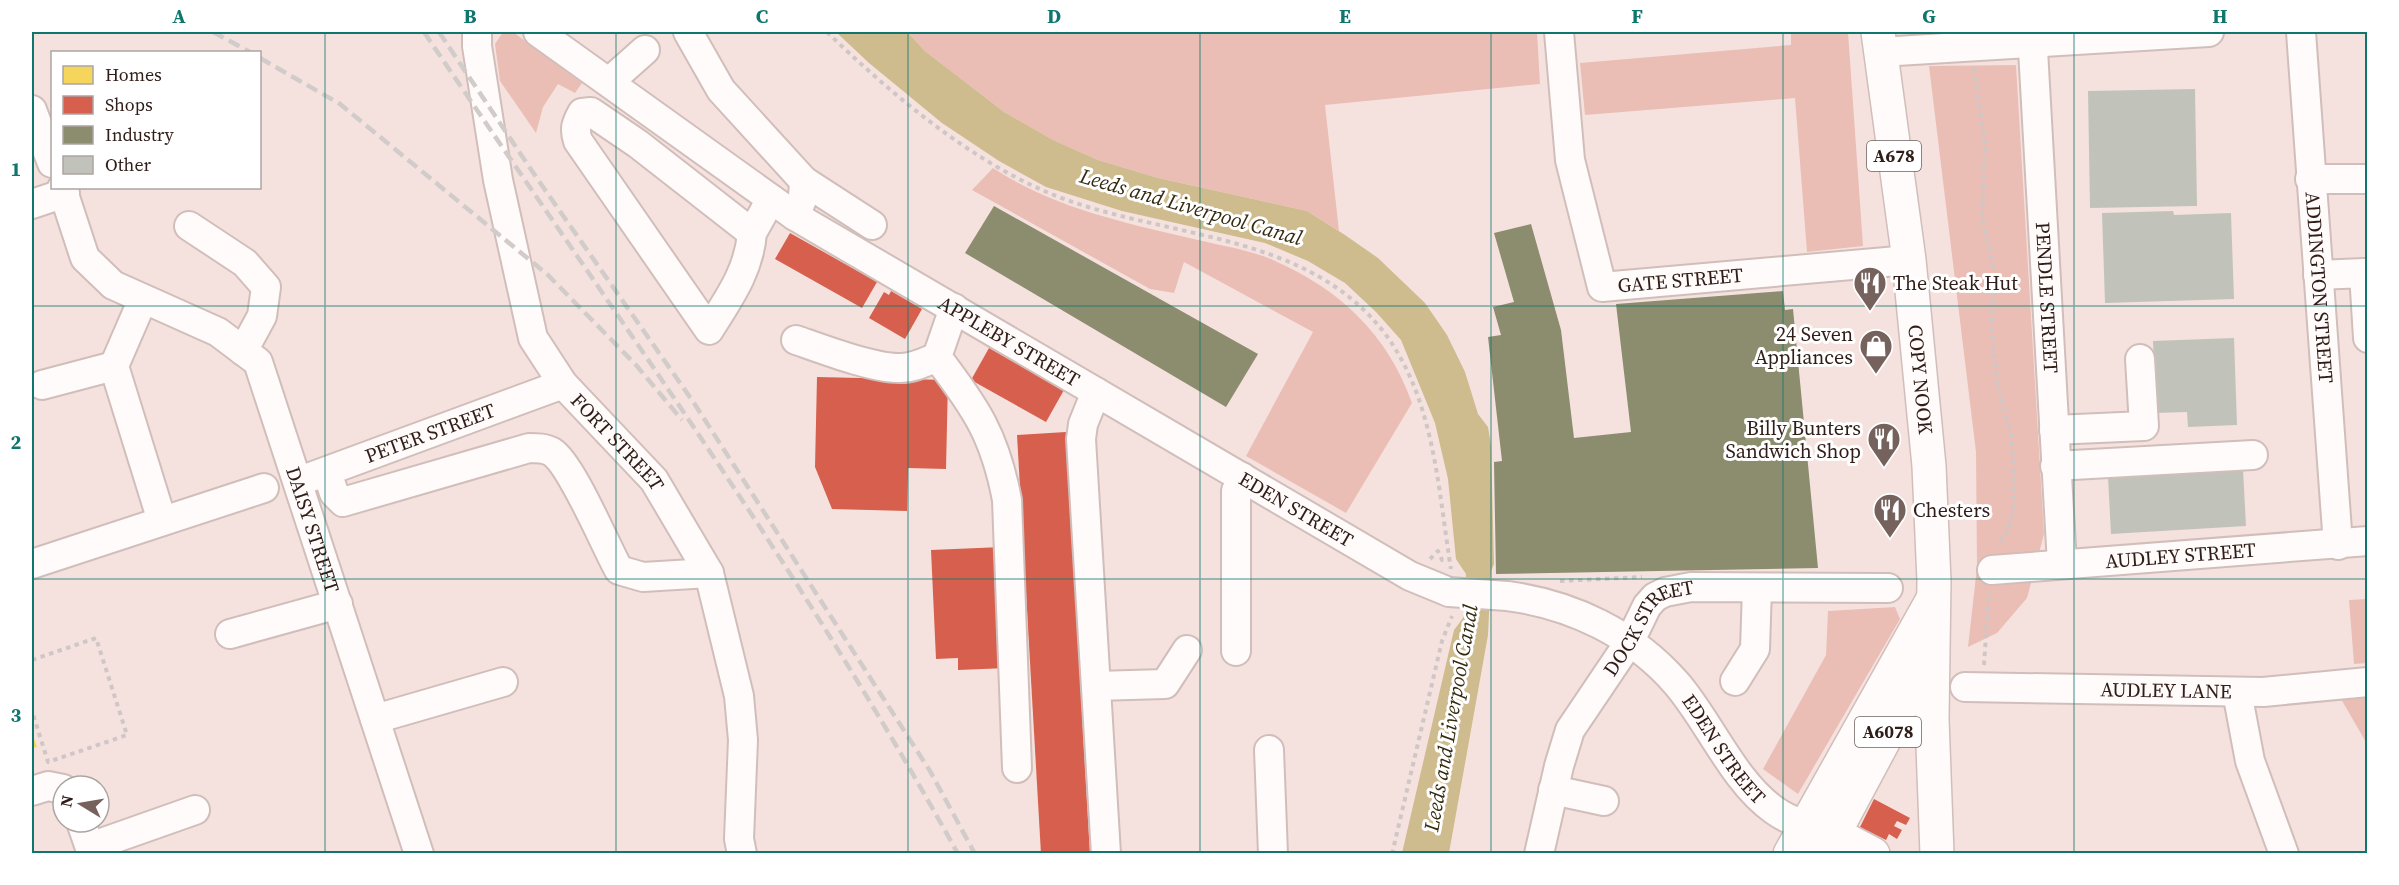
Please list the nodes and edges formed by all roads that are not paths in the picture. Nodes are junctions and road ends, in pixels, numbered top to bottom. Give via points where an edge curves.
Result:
1 (477, 32) edge
2 (538, 32) edge
3 (688, 32) edge
4 (1559, 32) edge
5 (2193, 32) edge
6 (2301, 32) edge
7 (2032, 36) edge
8 (1879, 42) edge
9 (645, 50) dead end
10 (609, 82) junction
11 (32, 110) edge
12 (51, 160) edge
13 (2310, 178) junction
14 (2367, 179) edge
15 (804, 181) junction
16 (64, 190) edge
17 (771, 199) junction
18 (32, 204) edge
19 (795, 216) junction
20 (872, 225) dead end
21 (189, 226) dead end
22 (752, 233) junction
23 (1909, 260) junction
24 (2318, 275) junction
25 (143, 298) junction
26 (954, 308) junction
27 (2367, 338) edge
28 (796, 340) dead end
29 (243, 351) junction
30 (937, 357) junction
31 (2140, 360) dead end
32 (114, 366) junction
33 (563, 384) junction
34 (42, 385) dead end
35 (1096, 392) junction
36 (2054, 430) junction
37 (2253, 455) dead end
38 (2055, 466) junction
39 (327, 472) junction
40 (1242, 477) junction
41 (298, 481) junction
42 (264, 488) dead end
43 (162, 521) junction
44 (2367, 541) edge
45 (2338, 545) junction
46 (32, 564) edge
47 (2062, 564) junction
48 (1992, 570) road end
49 (709, 573) junction
50 (1757, 588) junction
51 (1888, 588) dead end
52 (338, 603) junction
53 (1933, 613) junction
54 (230, 634) dead end
55 (1630, 641) junction
56 (1187, 650) dead end
57 (1236, 651) dead end
58 (1735, 681) dead end
59 (503, 682) dead end
60 (2367, 682) edge
61 (1096, 686) junction
62 (1974, 688) road end
63 (2237, 692) junction
64 (375, 719) junction
65 (1269, 750) dead end
66 (1017, 768) dead end
67 (51, 787) edge
68 (1553, 790) junction
69 (32, 791) edge
70 (1604, 801) dead end
71 (195, 810) dead end
72 (1821, 837) edge
73 (88, 841) edge
74 (419, 854) edge
75 (742, 854) edge
76 (1106, 854) edge
77 (1273, 854) edge
78 (1539, 854) edge
79 (1790, 854) edge
80 (1873, 854) edge
81 (1937, 854) edge
82 (2284, 854) edge

1 - 33 street, FORT STREET via 498,180 533,338
2 - 10 street, APPLEBY STREET
3 - 15 street via 721,90
4 - 23 street, GATE STREET via 1570,160 1602,287
5 - 7 street
6 - 13 street, ADDINGTON STREET
7 - 8 street via 1969,46
7 - 36 street, PENDLE STREET
8 - 23 highway, COPY NOOK / A678
9 - 10 street
10 - 17 street, APPLEBY STREET
11 - 12 street
13 - 14 street
13 - 24 street, ADDINGTON STREET
15 - 19 street
15 - 20 street
16 - 18 street
16 - 25 street, DAISY STREET via 85,258 113,285
17 - 19 street, APPLEBY STREET
17 - 22 street
19 - 26 street, APPLEBY STREET
21 - 29 street via 245,263 266,287 262,316
22 - 22 street via 620,131 591,112 582,113 574,129 578,141 709,330 738,285 750,255
23 - 53 highway, COPY NOOK / A678 via 1929,466
24 - 27 street via 2364,273
24 - 45 street, ADDINGTON STREET
25 - 29 street, DAISY STREET via 218,332
25 - 32 street
26 - 30 street
26 - 35 street, APPLEBY STREET
28 - 30 street via 835,354 899,368
29 - 41 street, DAISY STREET via 258,362
30 - 66 street via 989,432 1007,500
31 - 36 street via 2144,426
32 - 34 street
32 - 43 street
33 - 39 street, PETER STREET
33 - 49 street, FORT STREET via 654,480
35 - 40 street, EDEN STREET
35 - 61 street, APPLEBY STREET via 1083,424 1082,439
36 - 38 street, PENDLE STREET
37 - 38 street
38 - 47 street, PENDLE STREET
39 - 41 street, PETER STREET
39 - 49 street via 334,493 343,502 529,448 544,449 553,452 581,494 619,570 643,577
40 - 55 street, EDEN STREET, bridge via 1410,576 1453,592 1507,596 1567,609
40 - 57 street via 1236,491
41 - 52 street, DAISY STREET
42 - 43 street
43 - 46 street
44 - 45 street, AUDLEY STREET
45 - 47 street, AUDLEY STREET
47 - 48 street, AUDLEY STREET
49 - 75 street, FORT STREET via 739,696 743,740 739,839
50 - 51 street, DOCK STREET
50 - 55 street, DOCK STREET via 1678,588 1655,597
50 - 58 street via 1755,649
52 - 54 street
52 - 64 street, DAISY STREET
53 - 72 highway, A6078 via 1898,714
53 - 81 highway, A6078
55 - 68 street, DOCK STREET via 1570,730
55 - 72 street, EDEN STREET via 1678,685 1750,788 1774,810
56 - 61 street via 1165,684
59 - 64 street
60 - 63 street, AUDLEY LANE
61 - 76 street, APPLEBY STREET
62 - 63 street, AUDLEY LANE
63 - 82 street via 2250,761
64 - 74 street, DAISY STREET
65 - 77 street
67 - 69 street
68 - 70 street
68 - 78 street, DOCK STREET
71 - 73 street
72 - 79 highway, A6078
72 - 80 highway

